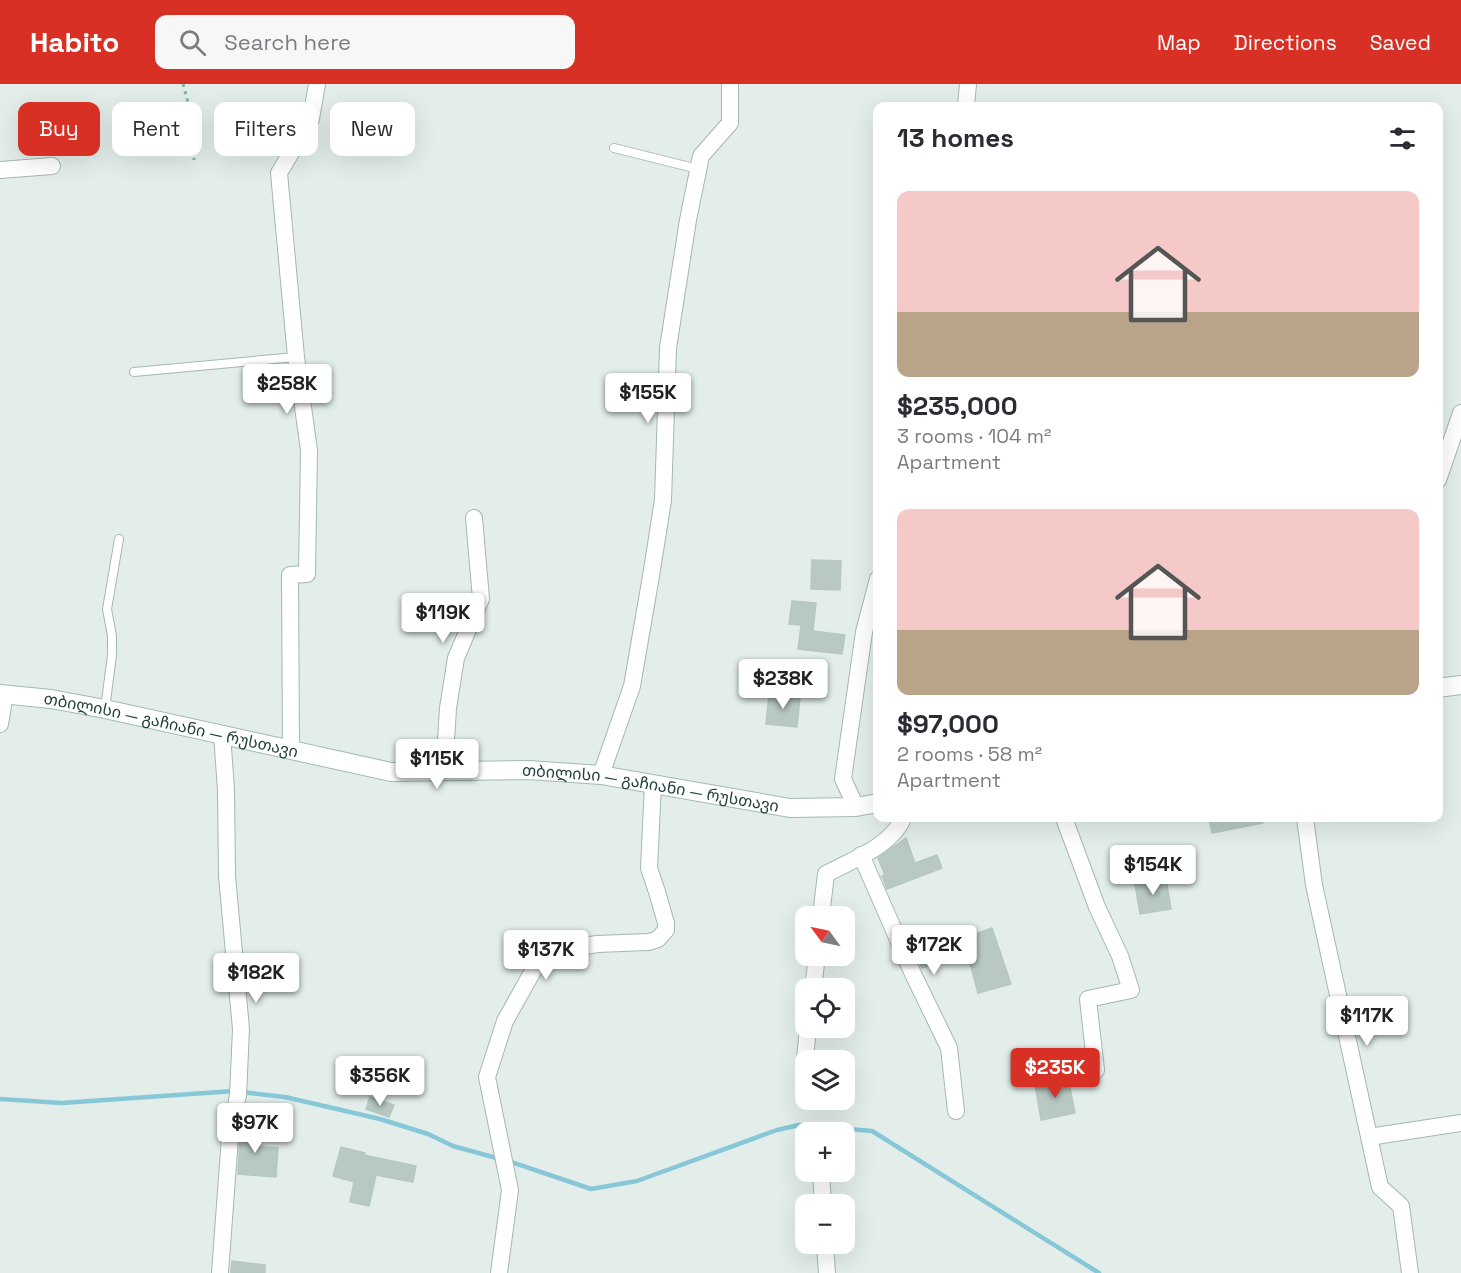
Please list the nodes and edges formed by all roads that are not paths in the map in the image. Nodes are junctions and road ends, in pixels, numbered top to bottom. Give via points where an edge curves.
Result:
1 (317, 84) edge
2 (730, 84) edge
3 (969, 84) edge
4 (967, 102) edge
5 (614, 148) dead end
6 (52, 166) dead end
7 (698, 169) junction
8 (0, 170) edge
9 (296, 357) junction
10 (134, 372) dead end
11 (1461, 413) edge
12 (1443, 465) edge
13 (474, 518) dead end
14 (119, 539) dead end
15 (873, 598) edge
16 (1461, 685) edge
17 (1443, 687) edge
18 (3, 694) edge
19 (105, 709) junction
20 (0, 724) edge
21 (222, 734) junction
22 (291, 750) junction
23 (444, 772) junction
24 (601, 776) junction
25 (653, 784) junction
26 (873, 804) edge
27 (856, 807) junction
28 (901, 822) edge
29 (1065, 822) edge
30 (1306, 822) edge
31 (861, 855) junction
32 (822, 906) edge
33 (1096, 1070) dead end
34 (956, 1111) dead end
35 (1461, 1123) edge
36 (1369, 1137) junction
37 (826, 1254) edge
38 (220, 1273) edge
39 (499, 1273) edge
40 (827, 1273) edge
41 (1410, 1273) edge

1 - 9 street via 311,119 279,173
2 - 7 street via 730,123 701,156
3 - 4 street
5 - 7 lane
6 - 8 street
7 - 24 street via 668,348 663,500 651,576 632,686
9 - 10 lane
9 - 22 street via 309,450 307,574 290,575
11 - 12 street
13 - 23 street via 481,598 456,658
14 - 19 lane via 107,609 112,655
15 - 27 street via 864,632 843,779
16 - 17 main road
18 - 19 main road, თბილისი — გაჩიანი — რუსთავი
18 - 20 street
19 - 21 main road, თბილისი — გაჩიანი — რუსთავი
21 - 22 main road, თბილისი — გაჩიანი — რუსთავი
21 - 38 street via 227,876 241,1029
22 - 23 main road, თბილისი — გაჩიანი — რუსთავი via 391,772
23 - 24 main road, თბილისი — გაჩიანი — რუსთავი via 530,770
24 - 25 main road, თბილისი — გაჩიანი — რუსთავი
25 - 27 main road, თბილისი — გაჩიანი — რუსთავი via 790,808
25 - 39 street via 649,868 666,930 649,942 597,944 543,953 505,1021 493,1053 487,1077 510,1190
26 - 27 main road, თბილისი — გაჩიანი — რუსთავი
28 - 31 street via 881,845
29 - 33 street via 1131,990 1088,999
30 - 36 street via 1314,885
31 - 32 street via 826,874
31 - 34 street via 949,1048
35 - 36 street
36 - 41 street via 1380,1187 1401,1206
37 - 40 street

